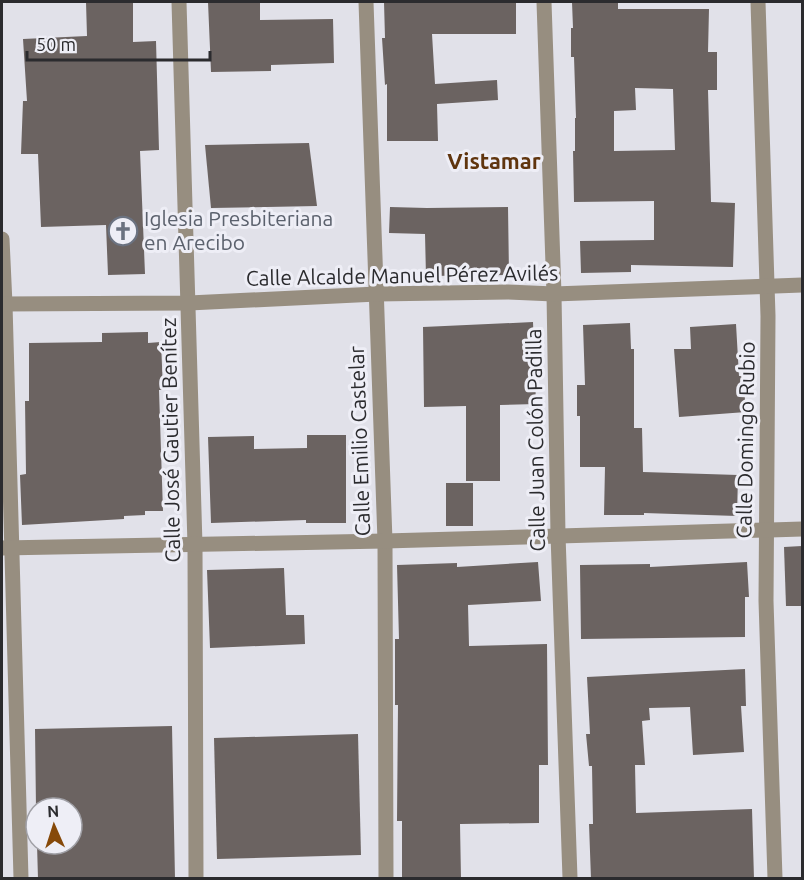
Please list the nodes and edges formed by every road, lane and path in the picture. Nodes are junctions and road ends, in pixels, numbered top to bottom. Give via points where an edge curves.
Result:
1 (179, 2) edge
2 (366, 2) edge
3 (543, 2) edge
4 (758, 2) edge
5 (2, 239) edge
6 (802, 285) edge
7 (767, 286) junction
8 (377, 294) junction
9 (554, 294) junction
10 (189, 303) junction
11 (3, 304) edge
12 (802, 529) edge
13 (766, 531) junction
14 (558, 535) junction
15 (384, 541) junction
16 (195, 545) junction
17 (6, 548) edge
18 (21, 879) edge
19 (196, 879) edge
20 (386, 879) edge
21 (570, 879) edge
22 (775, 879) edge

1 - 10 street, Calle José Gautier Benítez
2 - 8 street, Calle Emilio Castelar
3 - 9 street, Calle Juan Colón Padilla
4 - 7 street, Calle Domingo Rubio
5 - 11 street
6 - 7 street, Calle Alcalde Manuel Pérez Avilés
7 - 9 street, Calle Alcalde Manuel Pérez Avilés
7 - 13 street, Calle Domingo Rubio
8 - 9 street, Calle Alcalde Manuel Pérez Avilés
8 - 10 street, Calle Alcalde Manuel Pérez Avilés
8 - 15 street, Calle Emilio Castelar
9 - 14 street, Calle Juan Colón Padilla
10 - 11 street, Calle Alcalde Manuel Pérez Avilés
10 - 16 street, Calle José Gautier Benítez
11 - 17 street
12 - 13 street
13 - 14 street
13 - 22 street, Calle Domingo Rubio
14 - 15 street
14 - 21 street, Calle Juan Colón Padilla
15 - 16 street
15 - 20 street, Calle Emilio Castelar
16 - 17 street
16 - 19 street, Calle José Gautier Benítez
17 - 18 street

